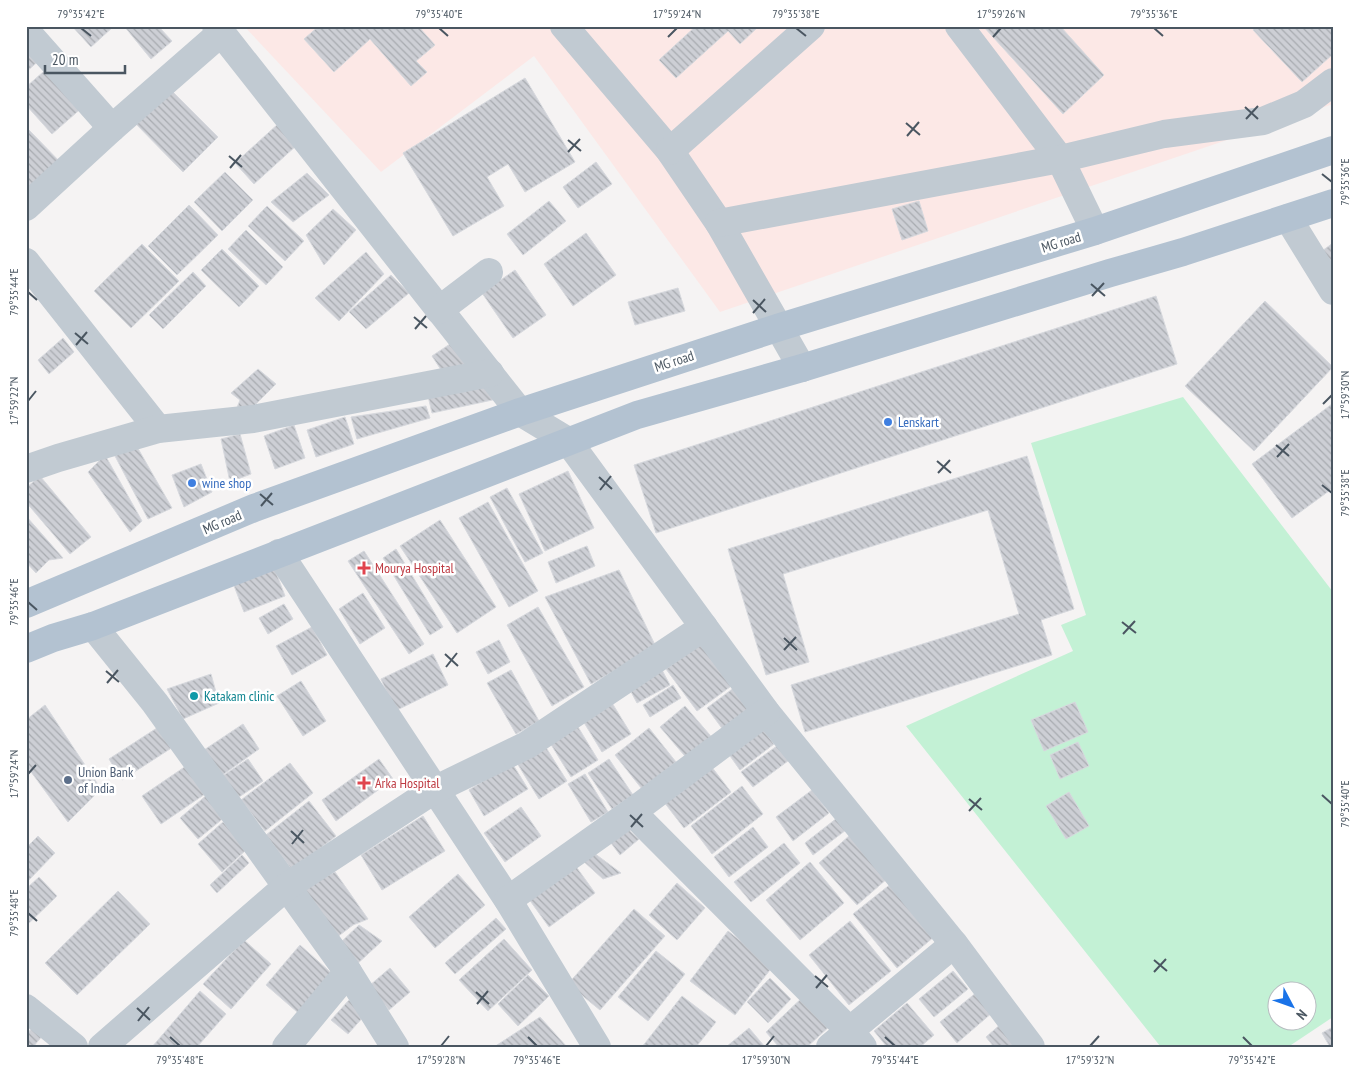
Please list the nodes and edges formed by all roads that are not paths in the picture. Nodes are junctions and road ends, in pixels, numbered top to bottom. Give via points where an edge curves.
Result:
1 (564, 26) edge
2 (811, 26) edge
3 (958, 26) edge
4 (219, 29) edge
5 (26, 31) edge
6 (1333, 82) edge
7 (112, 128) junction
8 (1333, 150) edge
9 (670, 151) junction
10 (1060, 158) junction
11 (1333, 202) edge
12 (26, 206) edge
13 (1288, 218) junction
14 (719, 223) junction
15 (1095, 231) junction
16 (26, 262) edge
17 (489, 272) dead end
18 (1333, 291) edge
19 (439, 310) junction
20 (780, 327) junction
21 (802, 368) junction
22 (490, 373) junction
23 (520, 412) junction
24 (158, 430) junction
25 (568, 441) junction
26 (26, 469) edge
27 (279, 553) junction
28 (26, 604) edge
29 (93, 626) junction
30 (704, 627) junction
31 (26, 649) edge
32 (766, 712) junction
33 (434, 790) junction
34 (632, 812) junction
35 (286, 887) junction
36 (508, 900) junction
37 (954, 944) junction
38 (348, 972) junction
39 (26, 1008) edge
40 (848, 1041) edge
41 (74, 1047) edge
42 (102, 1047) edge
43 (286, 1047) edge
44 (395, 1047) edge
45 (597, 1047) edge
46 (1031, 1047) edge

1 - 9 street
2 - 9 street
3 - 10 street
4 - 7 street
4 - 19 street
5 - 7 street
6 - 10 street via 1304,104 1263,121 1164,134
7 - 12 street
8 - 15 main road, MG road
9 - 14 street
10 - 14 street
10 - 15 street
11 - 13 main road
13 - 18 street
13 - 21 main road
14 - 20 street
15 - 20 main road, MG road
16 - 24 street
17 - 19 street
19 - 22 street
20 - 21 street
20 - 23 main road, MG road
21 - 25 main road via 637,415
22 - 23 street
22 - 24 street via 253,419
23 - 25 street
23 - 28 main road, MG road via 254,508
24 - 26 street
25 - 27 main road
25 - 30 street
27 - 29 main road
27 - 33 street
29 - 31 main road
29 - 35 street via 155,704
30 - 32 street
30 - 33 street via 527,745
32 - 34 street
32 - 37 street
33 - 35 street
33 - 36 street
34 - 36 street
34 - 40 street
35 - 38 street
35 - 42 street
36 - 45 street
37 - 40 street
37 - 46 street
38 - 43 street
38 - 44 street
39 - 41 street

